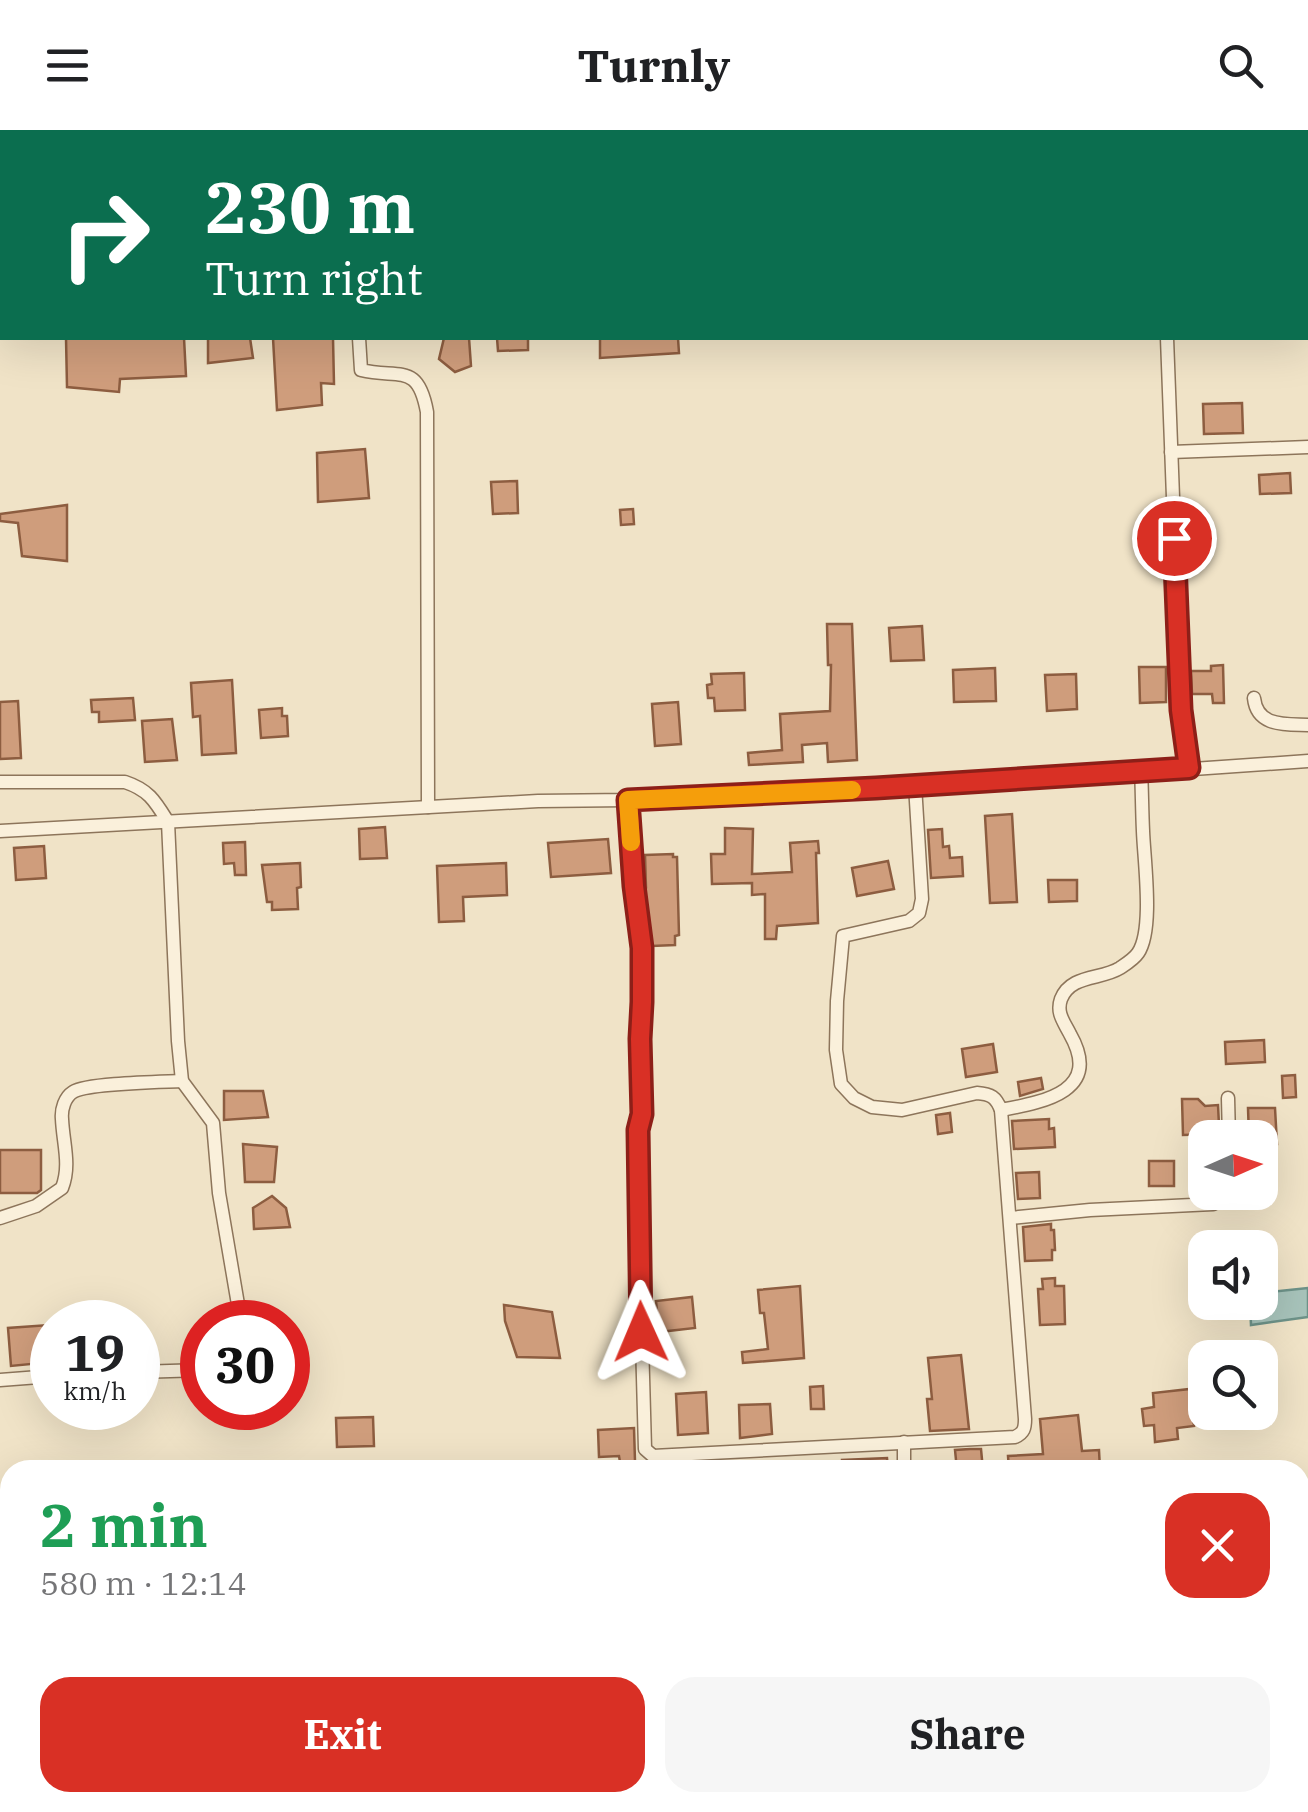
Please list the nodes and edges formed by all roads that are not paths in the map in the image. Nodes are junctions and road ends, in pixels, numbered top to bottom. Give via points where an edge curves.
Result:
1 (358, 340) edge
2 (1167, 340) edge
3 (1308, 446) edge
4 (1171, 452) junction
5 (1254, 698) dead end
6 (1308, 725) edge
7 (1308, 761) edge
8 (1189, 768) junction
9 (1142, 769) junction
10 (0, 782) edge
11 (915, 786) junction
12 (628, 800) junction
13 (428, 807) junction
14 (168, 822) junction
15 (0, 831) edge
16 (182, 1081) junction
17 (1228, 1098) dead end
18 (1001, 1110) junction
19 (1229, 1120) edge
20 (1188, 1205) edge
21 (0, 1218) edge
22 (1010, 1218) junction
23 (237, 1300) edge
24 (30, 1378) edge
25 (0, 1380) edge
26 (904, 1442) junction
27 (904, 1460) edge

1 - 13 street via 361,370 417,381 427,412
2 - 4 street
3 - 4 street
4 - 8 street
5 - 6 street via 1264,720
7 - 8 street
8 - 9 street
9 - 11 street
9 - 18 street via 1142,945 1127,964 1074,982 1062,996 1058,1009 1078,1050 1074,1082 1062,1094
10 - 14 street via 125,782 154,799
11 - 12 street
11 - 18 street via 920,913 842,936 836,1001 841,1084 872,1106 902,1110 977,1093 989,1094
12 - 13 street
12 - 26 street via 642,948 638,1130 645,1449 653,1456
13 - 14 street
14 - 15 street
14 - 16 street
16 - 21 street via 71,1093 61,1114 68,1168 62,1188
16 - 23 street via 213,1123
17 - 19 street
18 - 22 street
20 - 22 street
22 - 26 street via 1022,1434
24 - 25 street
26 - 27 street

